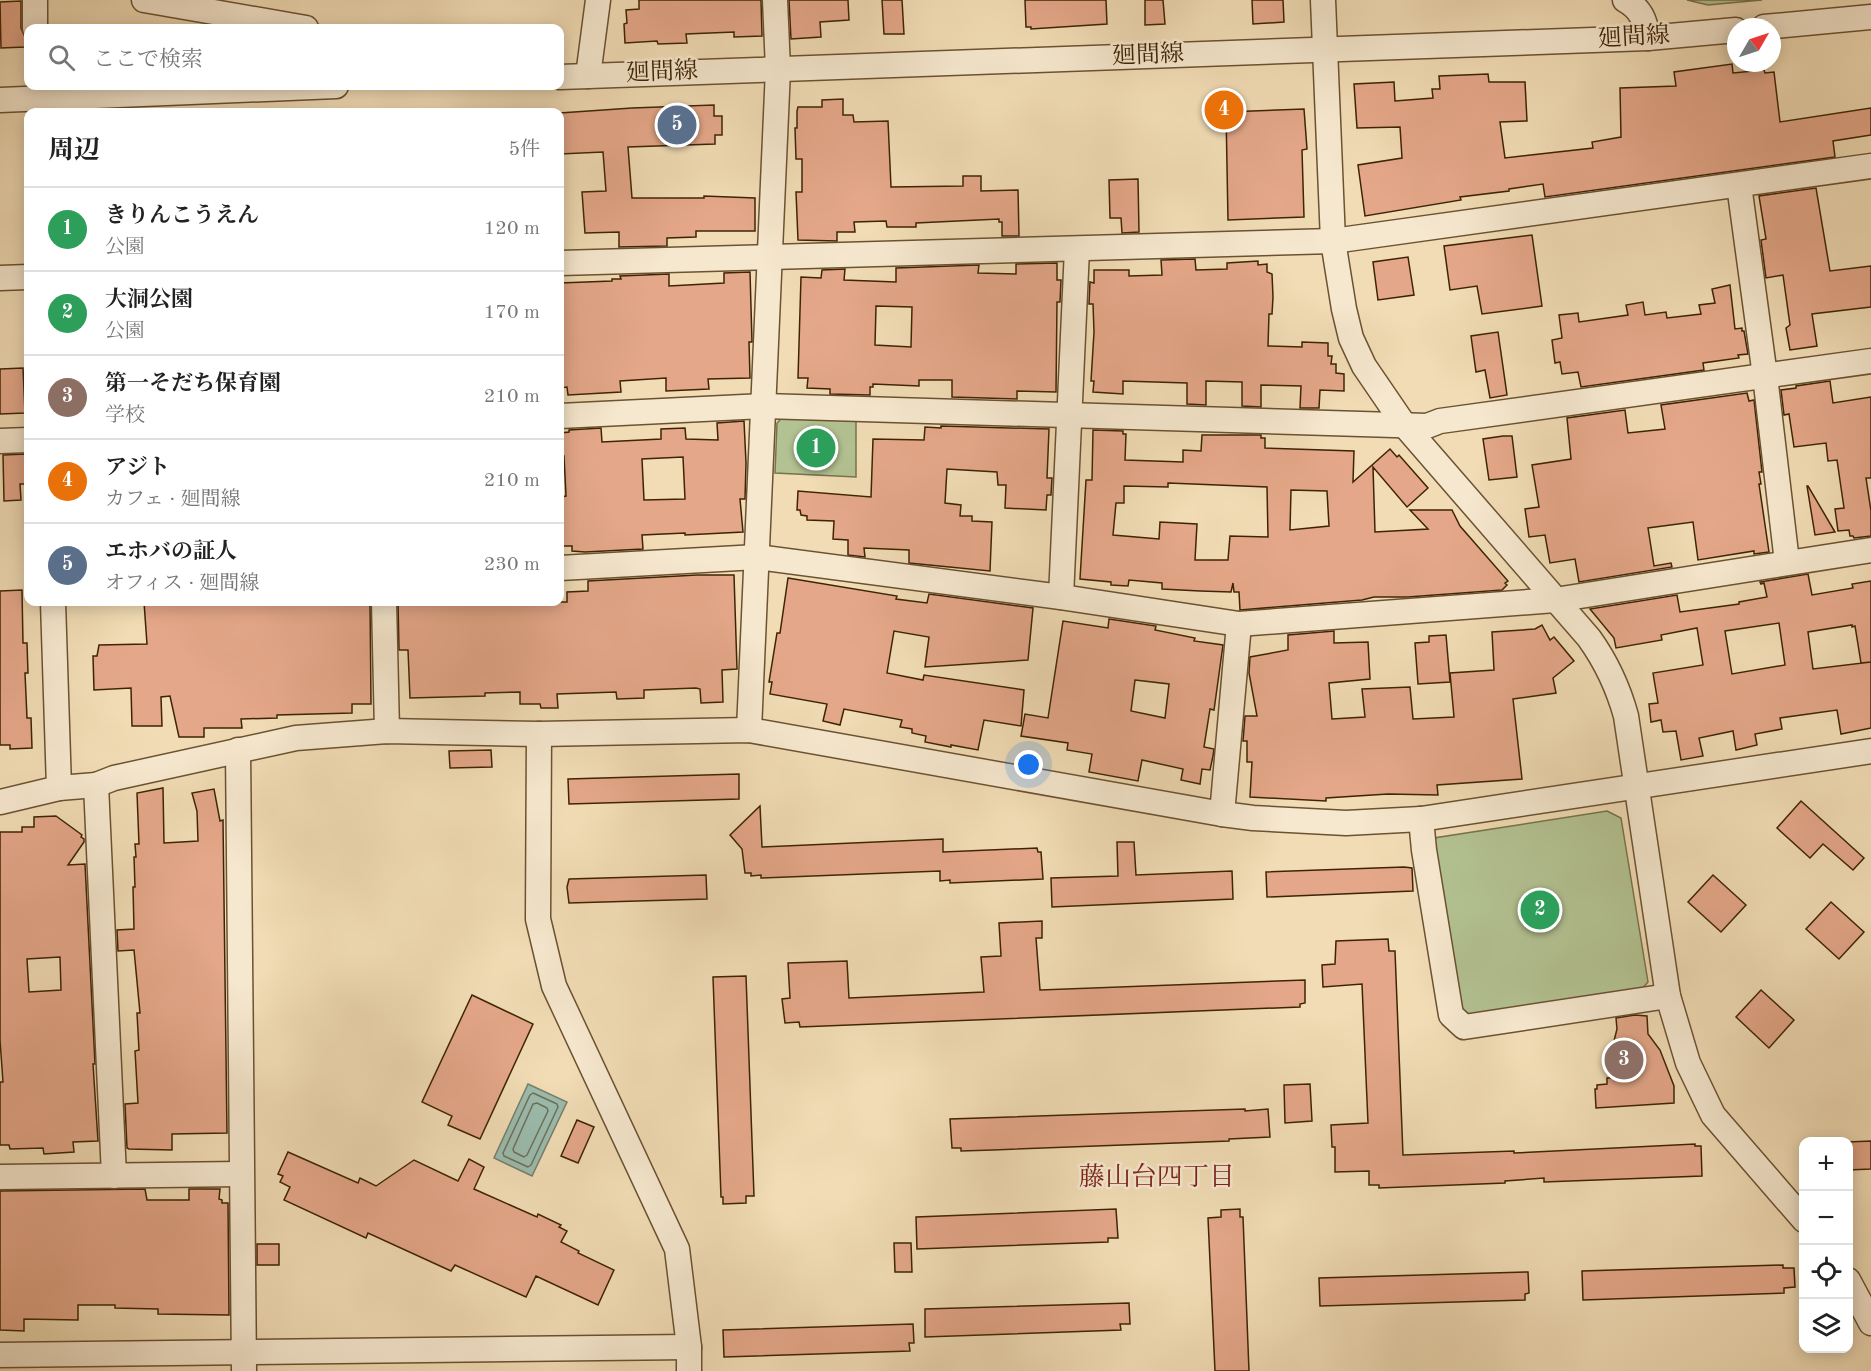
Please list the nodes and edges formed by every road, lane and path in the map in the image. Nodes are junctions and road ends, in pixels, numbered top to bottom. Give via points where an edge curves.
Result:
1 (35, 0) edge
2 (144, 0) edge
3 (598, 0) edge
4 (775, 0) edge
5 (1323, 0) edge
6 (1625, 0) edge
7 (1871, 17) edge
8 (35, 24) edge
9 (283, 24) edge
10 (1781, 25) edge
11 (1727, 31) edge
12 (1648, 38) junction
13 (1324, 51) junction
14 (778, 69) junction
15 (564, 76) edge
16 (588, 76) junction
17 (244, 90) edge
18 (37, 99) edge
19 (0, 100) edge
20 (1871, 166) edge
21 (1739, 185) junction
22 (1333, 241) junction
23 (1077, 249) junction
24 (770, 257) junction
25 (564, 263) edge
26 (24, 277) edge
27 (0, 278) edge
28 (1871, 361) edge
29 (1765, 376) junction
30 (764, 406) junction
31 (564, 416) edge
32 (1068, 416) junction
33 (1405, 426) junction
34 (24, 440) edge
35 (0, 441) edge
36 (1871, 550) edge
37 (757, 557) junction
38 (1787, 562) junction
39 (564, 568) edge
40 (1061, 597) junction
41 (1555, 600) junction
42 (53, 606) edge
43 (384, 606) edge
44 (1239, 624) junction
45 (750, 730) junction
46 (387, 731) junction
47 (539, 734) junction
48 (238, 750) junction
49 (1871, 751) edge
50 (96, 785) junction
51 (1637, 786) junction
52 (59, 788) junction
53 (0, 802) edge
54 (1222, 814) junction
55 (1421, 819) junction
56 (1668, 996) junction
57 (241, 1174) junction
58 (114, 1176) junction
59 (0, 1177) edge
60 (1799, 1215) edge
61 (1853, 1289) edge
62 (1871, 1323) edge
63 (689, 1347) junction
64 (0, 1355) edge
65 (244, 1362) edge
66 (690, 1371) edge

1 - 8 street
2 - 9 street
3 - 16 street
4 - 14 street
5 - 13 street
6 - 12 street via 1645,18
7 - 10 street
11 - 12 street, 廻間線
12 - 13 street, 廻間線
13 - 14 street, 廻間線
13 - 22 street
14 - 16 street, 廻間線
14 - 24 street
15 - 16 street, 廻間線
17 - 18 street
18 - 19 street
20 - 21 street
21 - 22 street
21 - 29 street
22 - 23 street
22 - 33 street via 1351,338 1364,366
23 - 24 street
23 - 32 street
24 - 25 street
24 - 30 street
26 - 27 street
28 - 29 street
29 - 33 street via 1440,421 1427,426
29 - 38 street
30 - 31 street
30 - 32 street
30 - 37 street
32 - 33 street
32 - 40 street
33 - 41 street
34 - 35 street
36 - 38 street
37 - 39 street
37 - 40 street
37 - 45 street
38 - 41 street
40 - 44 street
41 - 44 street
41 - 51 street via 1589,638 1613,677 1626,716
42 - 52 street
43 - 46 street
44 - 54 street
45 - 47 street
45 - 54 street
46 - 47 street
46 - 48 street via 297,738
47 - 63 street via 538,919 554,986 677,1249
48 - 50 street
48 - 57 street
49 - 51 street
50 - 52 street
50 - 58 street
51 - 55 street
51 - 56 street
52 - 53 street
54 - 55 street via 1346,823
55 - 56 street via 1451,1015 1464,1027
56 - 60 street via 1688,1064 1713,1115
57 - 58 street
57 - 65 street
58 - 59 street
61 - 62 street
63 - 65 street
63 - 66 street
64 - 65 street

